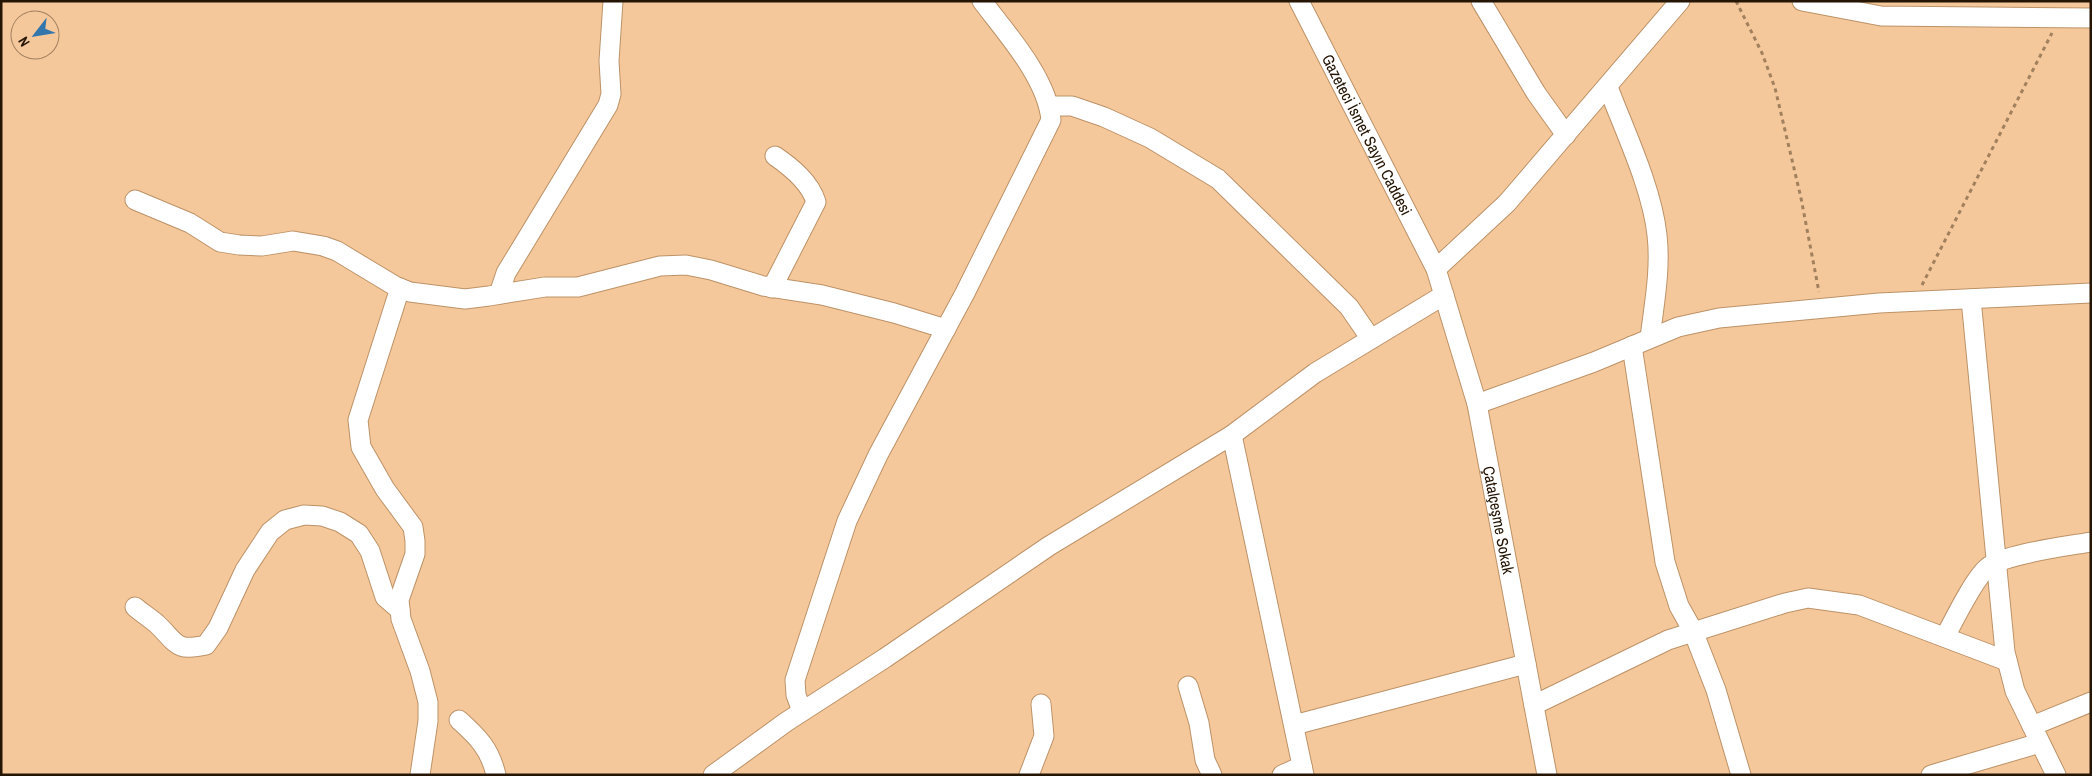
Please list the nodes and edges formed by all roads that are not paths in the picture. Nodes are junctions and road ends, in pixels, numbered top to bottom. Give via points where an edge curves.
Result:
1 (613, 1) edge
2 (982, 1) edge
3 (1300, 1) edge
4 (1481, 1) edge
5 (1680, 1) edge
6 (1802, 1) edge
7 (2091, 18) edge
8 (1608, 87) junction
9 (1050, 106) junction
10 (1566, 135) junction
11 (775, 156) dead end
12 (135, 200) dead end
13 (1436, 269) junction
14 (400, 288) junction
15 (772, 288) junction
16 (2091, 293) edge
17 (499, 294) junction
18 (1444, 295) junction
19 (1971, 299) junction
20 (946, 329) junction
21 (1650, 338) junction
22 (1371, 339) junction
23 (1632, 346) junction
24 (1477, 404) junction
25 (1232, 435) junction
26 (2091, 542) edge
27 (1998, 562) junction
28 (135, 607) dead end
29 (400, 610) junction
30 (1693, 631) junction
31 (1944, 637) junction
32 (2007, 661) junction
33 (1526, 664) junction
34 (1188, 686) dead end
35 (2091, 702) edge
36 (1041, 704) dead end
37 (1534, 705) junction
38 (802, 711) junction
39 (459, 720) dead end
40 (1294, 725) junction
41 (2036, 735) junction
42 (1303, 770) edge
43 (420, 775) edge
44 (496, 775) edge
45 (713, 775) edge
46 (1029, 775) edge
47 (1212, 775) edge
48 (1282, 775) edge
49 (1547, 775) edge
50 (1741, 775) edge
51 (1931, 775) edge
52 (2056, 775) edge

1 - 17 street via 608,105 506,273
2 - 9 street via 1020,50
3 - 13 street, Gazeteci İsmet Sayın Caddesi
4 - 10 street via 1536,93
5 - 8 street
6 - 7 street via 1881,16
8 - 10 street
8 - 21 street via 1639,170 1657,235
9 - 20 street via 1051,120
9 - 22 street via 1072,106 1104,117 1150,138 1218,180 1350,307
10 - 13 street via 1506,203
11 - 15 street via 813,191 816,202
12 - 14 street via 190,223 220,242 262,246 294,241 323,246
13 - 18 street, Çatalçeşme Sokak
14 - 17 street via 465,299
14 - 29 street via 358,420 361,447 412,527 415,554 399,600
15 - 17 street via 686,264 660,266 578,287
15 - 20 street via 822,295
16 - 19 street
18 - 22 street
18 - 24 street, Çatalçeşme Sokak
19 - 21 street via 1719,318 1678,327
19 - 27 street
20 - 38 street via 878,455 847,521 795,680
21 - 23 street
22 - 25 street via 1316,373
23 - 24 street
23 - 30 street via 1665,562 1679,606
24 - 33 street, Çatalçeşme Sokak
25 - 38 street via 1049,546
25 - 40 street
26 - 27 street
27 - 31 street via 1985,569
27 - 32 street
28 - 29 street via 168,639 180,646 189,649 206,645 218,628 245,570 270,532 285,520 304,515 340,522 359,534 370,551 385,597
29 - 43 street via 428,702
30 - 31 street via 1808,598 1859,605
30 - 37 street
30 - 50 street via 1716,690
31 - 32 street
32 - 41 street via 2015,691
33 - 37 street, Çatalçeşme Sokak
33 - 40 street
34 - 47 street via 1205,760
35 - 41 street
36 - 46 street via 1044,736
37 - 49 street, Çatalçeşme Sokak
38 - 45 street
39 - 44 street via 492,757
40 - 42 street
41 - 51 street
41 - 52 street
42 - 48 street

